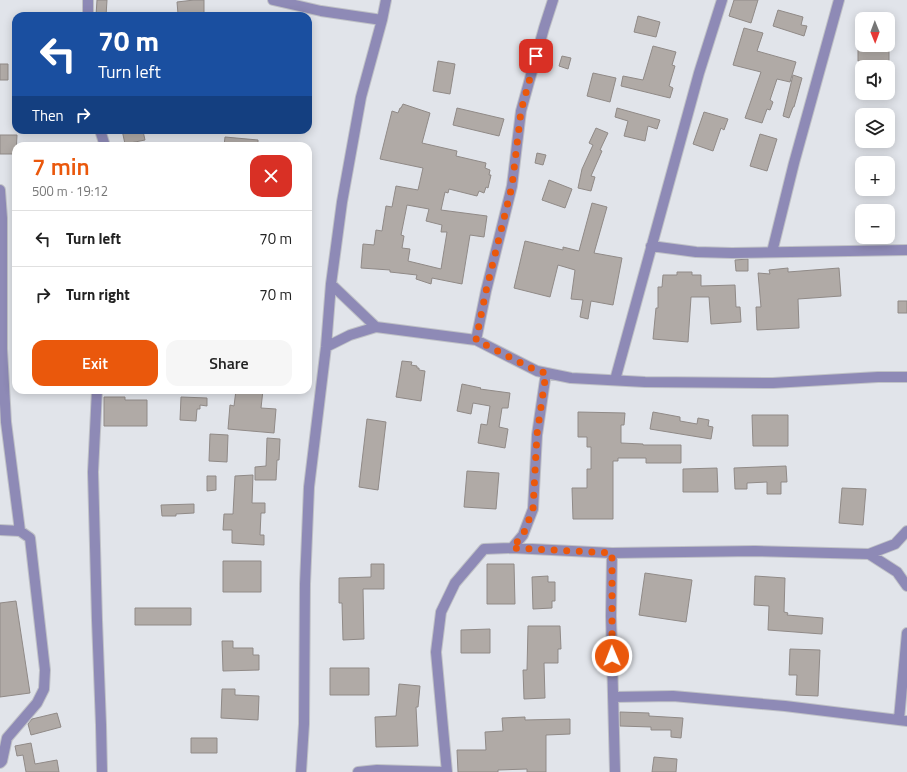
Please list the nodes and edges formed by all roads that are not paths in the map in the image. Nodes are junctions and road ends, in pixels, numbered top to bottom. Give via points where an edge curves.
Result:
1 (88, 0) edge
2 (273, 0) edge
3 (386, 0) edge
4 (553, 0) edge
5 (722, 0) edge
6 (839, 0) edge
7 (88, 12) edge
8 (382, 20) junction
9 (0, 190) edge
10 (651, 246) junction
11 (907, 250) edge
12 (772, 252) junction
13 (331, 284) junction
14 (376, 326) junction
15 (476, 340) junction
16 (326, 347) junction
17 (546, 373) junction
18 (907, 377) edge
19 (615, 380) junction
20 (97, 394) edge
21 (0, 530) edge
22 (20, 531) junction
23 (907, 531) edge
24 (512, 548) junction
25 (612, 553) junction
26 (869, 554) junction
27 (907, 586) edge
28 (907, 633) edge
29 (613, 697) junction
30 (903, 720) edge
31 (0, 763) edge
32 (102, 772) edge
33 (301, 772) edge
34 (358, 772) edge
35 (444, 772) edge
36 (448, 772) edge
37 (615, 772) edge

1 - 7 street
2 - 8 street via 321,11
3 - 8 street
4 - 15 street via 521,111 512,186
5 - 10 street
6 - 12 street
8 - 13 street via 354,132
9 - 22 street via 2,349 6,422
10 - 12 street via 696,252
10 - 19 street
11 - 12 street
13 - 14 street
13 - 16 street
14 - 15 street
14 - 16 street
15 - 17 street via 537,371
16 - 33 street via 308,487
17 - 19 street via 571,378
17 - 24 street via 537,434 533,509 523,535
18 - 19 street via 773,383
20 - 32 street via 94,472
21 - 22 street
22 - 31 street via 30,538 45,670 44,689 37,703 7,738
23 - 26 street via 895,544
24 - 25 street
24 - 36 street via 484,549 455,583 441,612 436,652
25 - 26 street via 755,551
25 - 29 street
26 - 27 street via 897,572
28 - 30 street
29 - 30 street via 673,696
29 - 37 street
34 - 35 street

